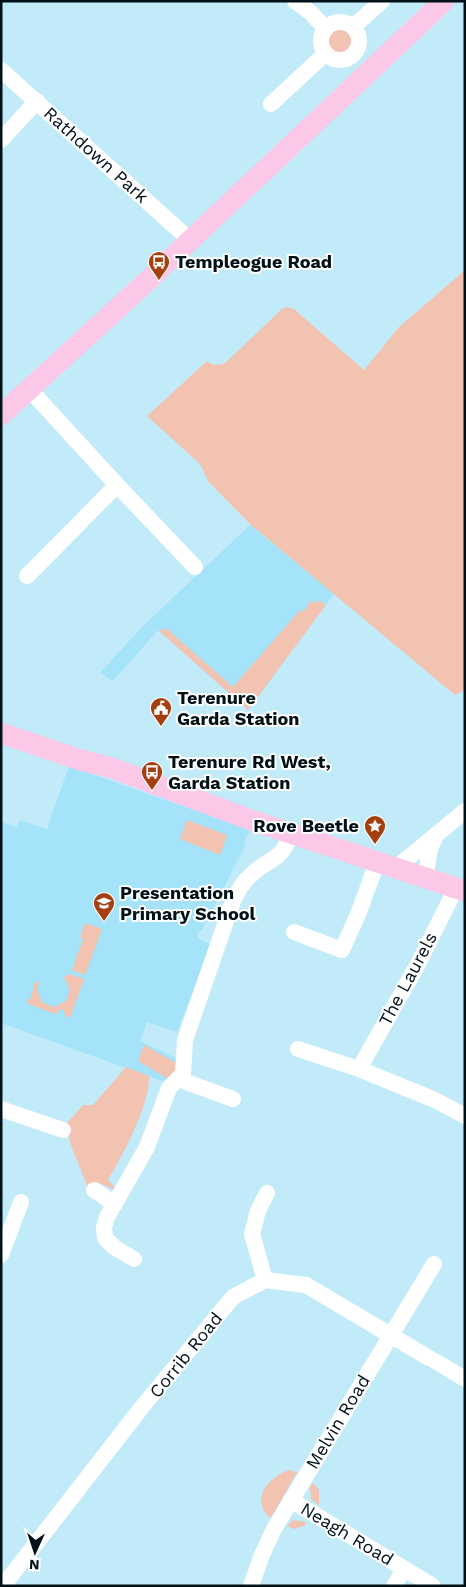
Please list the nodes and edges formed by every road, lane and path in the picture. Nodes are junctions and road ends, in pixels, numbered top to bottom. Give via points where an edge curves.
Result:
1 (295, 1) edge
2 (382, 1) edge
3 (444, 1) edge
4 (353, 27) junction
5 (326, 29) junction
6 (325, 54) junction
7 (1, 70) edge
8 (37, 101) junction
9 (271, 104) dead end
10 (1, 140) edge
11 (190, 240) junction
12 (30, 390) junction
13 (1, 414) edge
14 (117, 485) junction
15 (195, 567) dead end
16 (27, 576) dead end
17 (1, 733) edge
18 (465, 811) edge
19 (291, 834) junction
20 (436, 836) junction
21 (387, 865) junction
22 (425, 878) junction
23 (460, 889) edge
24 (294, 932) dead end
25 (298, 1049) dead end
26 (359, 1070) junction
27 (180, 1077) junction
28 (233, 1098) dead end
29 (1, 1109) edge
30 (465, 1116) edge
31 (62, 1130) dead end
32 (94, 1190) dead end
33 (267, 1193) dead end
34 (21, 1202) dead end
35 (115, 1204) junction
36 (1, 1255) edge
37 (134, 1259) dead end
38 (434, 1264) dead end
39 (265, 1280) junction
40 (391, 1336) junction
41 (465, 1380) edge
42 (291, 1500) junction
43 (404, 1569) junction
44 (3, 1586) edge
45 (251, 1586) edge
46 (394, 1586) edge
47 (434, 1586) edge

1 - 5 street
2 - 4 street
3 - 11 main road
4 - 5 street via 336,22
4 - 6 street via 359,42 352,56 335,60
5 - 6 street via 321,38
6 - 9 street
7 - 8 street, Rathdown Park
8 - 10 street
8 - 11 street, Rathdown Park
11 - 12 main road
12 - 13 main road
12 - 14 street
14 - 15 street
14 - 16 street
17 - 19 main road via 112,768
18 - 20 street
19 - 21 main road
19 - 27 street via 286,848 277,858 252,873 233,901 185,1040 185,1067
20 - 21 street
20 - 22 street
21 - 22 main road
21 - 24 street via 359,912 342,950
22 - 23 main road
23 - 26 street, The Laurels
25 - 26 street
26 - 30 street via 435,1100
27 - 28 street
27 - 35 street via 169,1088 147,1147
29 - 31 street
32 - 35 street
33 - 39 street via 252,1234
34 - 36 street
35 - 37 street via 104,1227 104,1238
38 - 40 street, Melvin Road
39 - 40 street via 306,1285
39 - 44 street, Corrib Road via 233,1297 142,1407
40 - 41 street
40 - 42 street, Melvin Road
42 - 43 street, Neagh Road
42 - 45 street, Melvin Road via 262,1555
43 - 46 street, Neagh Road
43 - 47 street, Neagh Road

